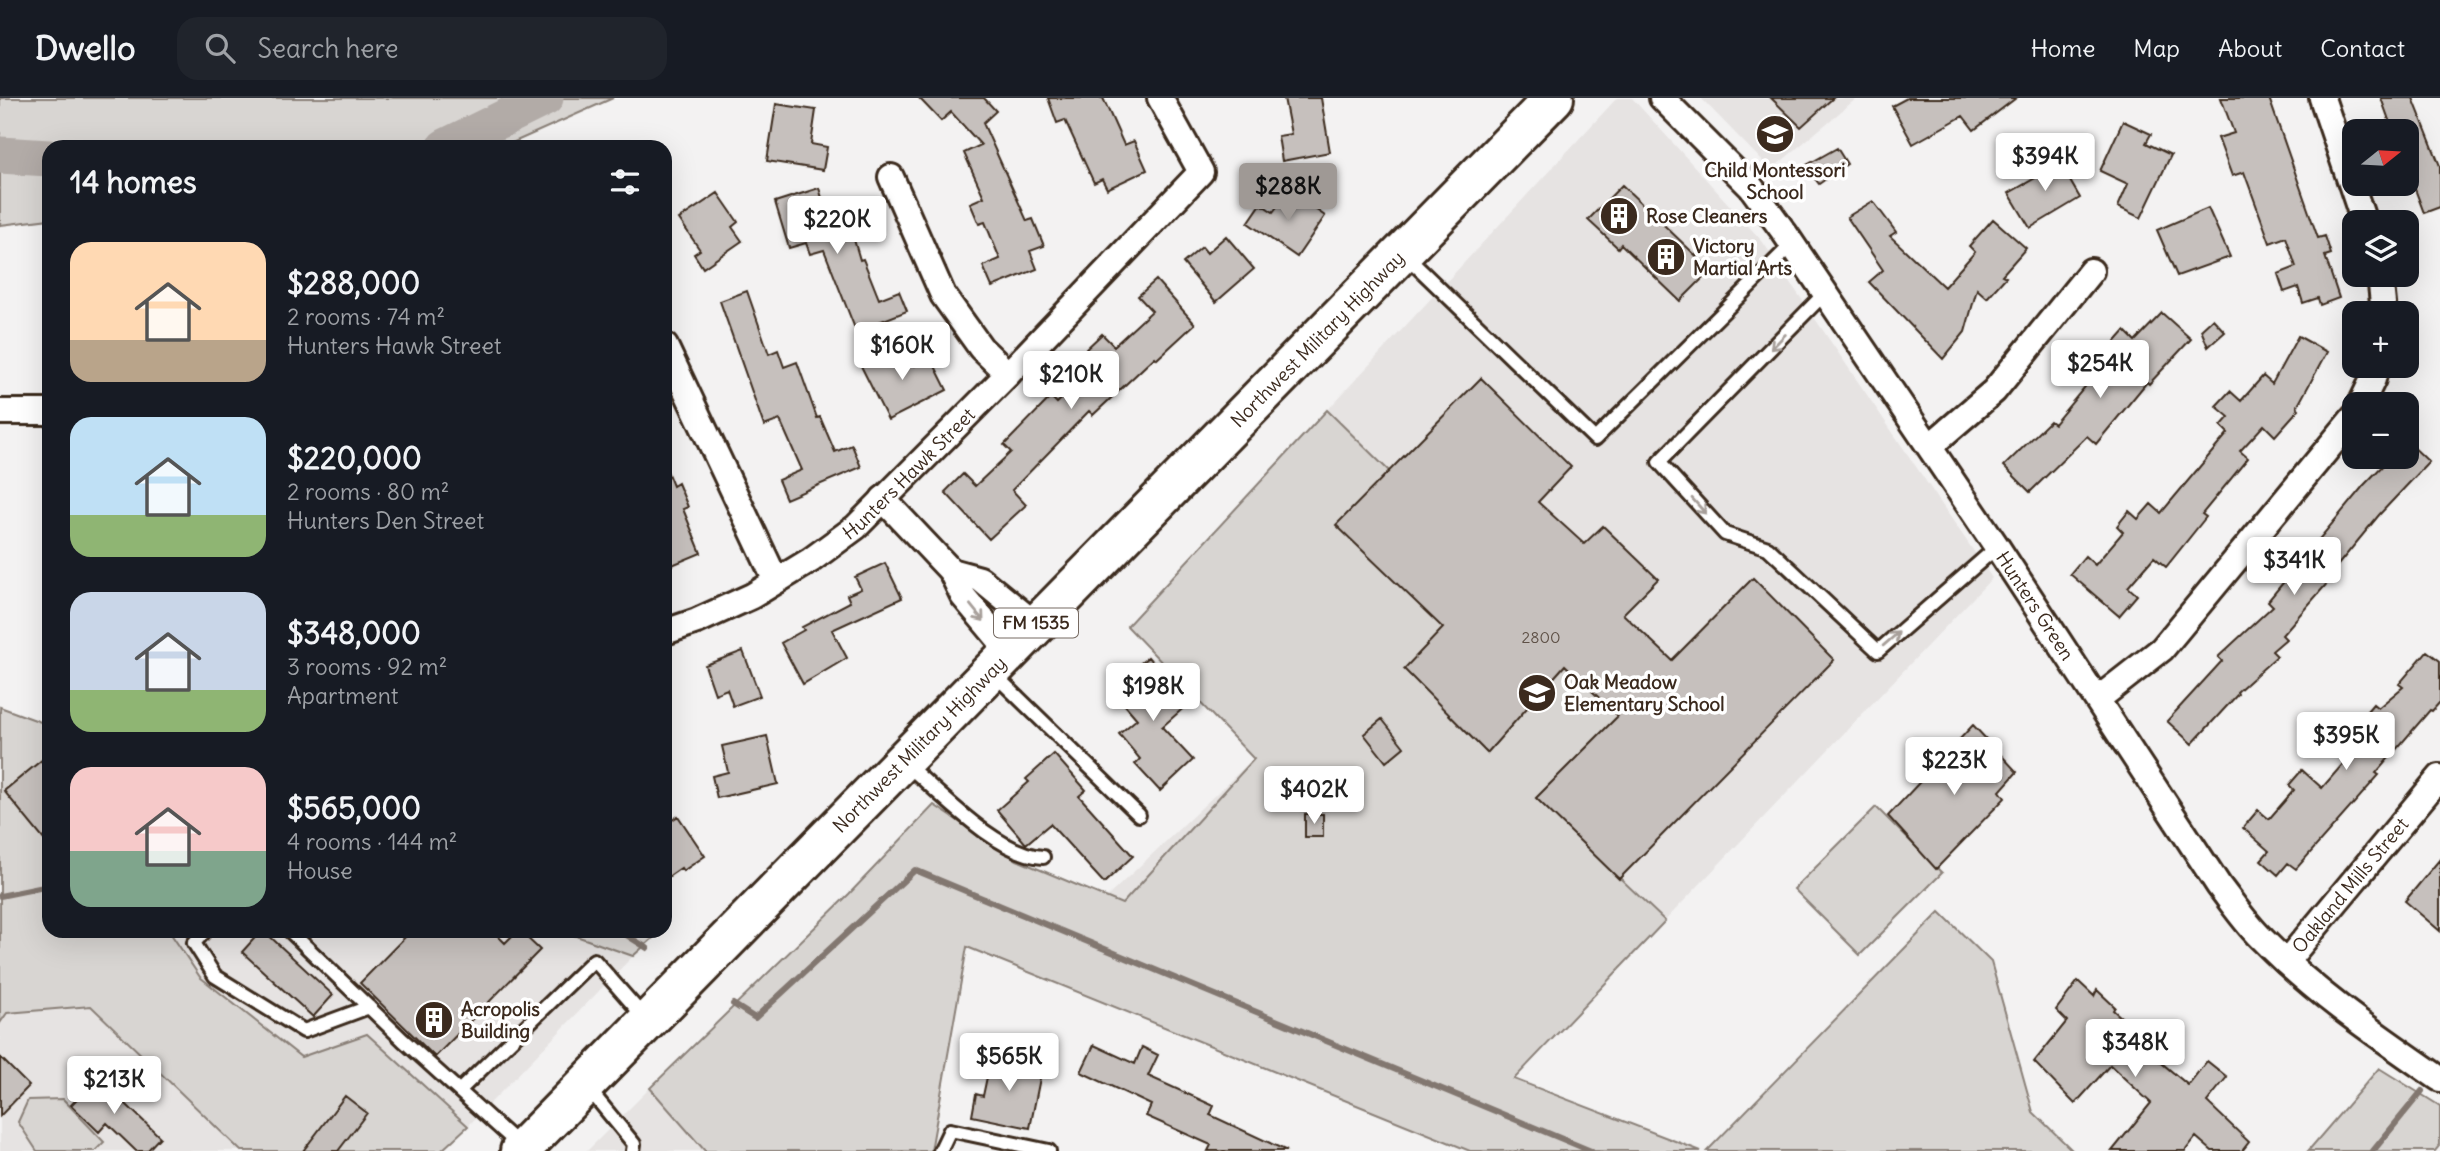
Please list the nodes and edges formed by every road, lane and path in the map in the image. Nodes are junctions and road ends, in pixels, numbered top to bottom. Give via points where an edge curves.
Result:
1 (1160, 98) edge
2 (1554, 98) edge
3 (1662, 98) edge
4 (2322, 98) edge
5 (891, 177) dead end
6 (2360, 210) edge
7 (1792, 244) junction
8 (1402, 253) junction
9 (2091, 271) dead end
10 (1825, 293) junction
11 (672, 361) edge
12 (1008, 374) junction
13 (0, 412) edge
14 (42, 412) edge
15 (2342, 432) edge
16 (1930, 446) junction
17 (883, 499) junction
18 (1997, 547) junction
19 (951, 571) junction
20 (776, 581) junction
21 (1035, 624) junction
22 (672, 630) edge
23 (1000, 661) junction
24 (2098, 699) junction
25 (903, 762) junction
26 (2440, 777) edge
27 (1139, 816) dead end
28 (1043, 857) dead end
29 (199, 938) edge
30 (297, 938) edge
31 (2286, 962) junction
32 (369, 1007) junction
33 (649, 1021) junction
34 (2440, 1079) edge
35 (586, 1085) junction
36 (460, 1090) junction
37 (522, 1150) edge
38 (633, 1151) edge
39 (940, 1151) edge
40 (1049, 1151) edge

1 - 12 street, Hunters Hawk Street via 1201,172
2 - 8 main road, Northwest Military Highway / FM 1535
3 - 7 street, Hunters Green via 1751,187
4 - 6 street
5 - 12 street via 943,295 981,348
7 - 8 lane via 1595,439
7 - 10 street, Hunters Green
8 - 21 main road, Northwest Military Highway / FM 1535
9 - 16 street via 1994,391
10 - 16 street, Hunters Green
10 -> 18 lane via 1659,462 1725,534 1768,548 1878,651
11 - 20 street
12 - 17 street, Hunters Hawk Street
13 - 14 street
15 - 24 street via 2162,649
16 - 18 street, Hunters Green
17 - 19 street
17 - 20 street, Hunters Hawk Street via 856,527
18 - 24 street, Hunters Green
19 - 21 street via 980,579
19 -> 23 street
20 - 22 street, Hunters Hawk Street
21 - 23 main road, Northwest Military Highway / FM 1535
23 - 25 main road, Northwest Military Highway / FM 1535
23 - 27 lane
24 - 31 street, Hunters Green via 2219,886 2260,938
25 - 28 lane via 980,829 1009,848
25 - 33 main road, Northwest Military Highway / FM 1535
26 - 31 street, Oakland Mills Street
29 - 32 lane via 194,943 215,976 304,1031
30 - 32 lane
31 - 34 street, Hunters Green via 2330,1002
32 - 36 lane
33 - 35 main road, Northwest Military Highway / FM 1535
33 - 36 lane via 594,960
35 - 37 main road, Northwest Military Highway / FM 1535
35 - 38 lane via 635,1144
36 - 37 lane
39 - 40 lane via 950,1130

